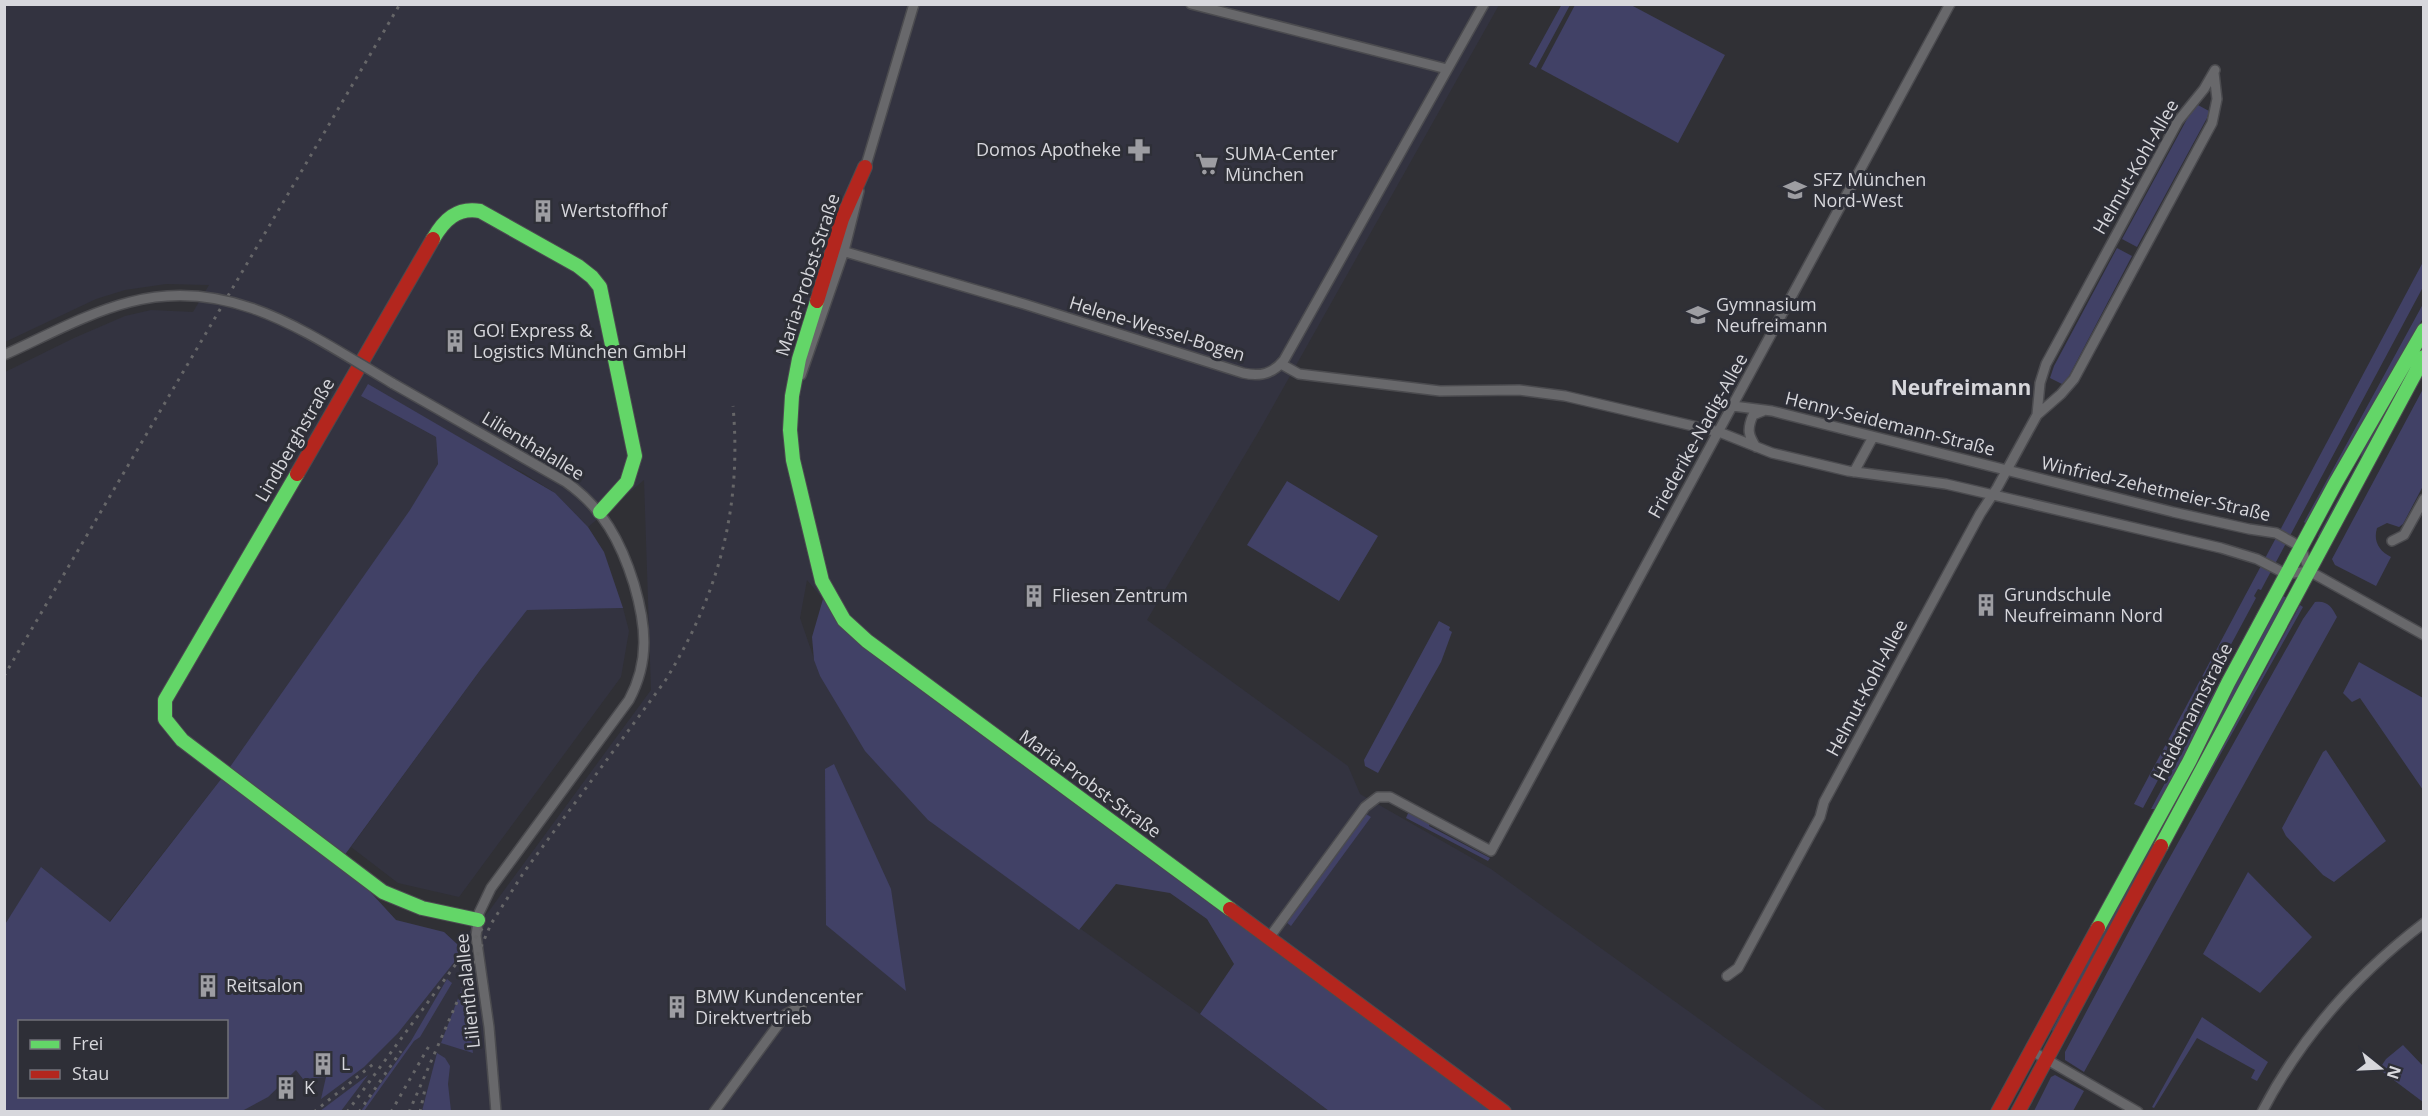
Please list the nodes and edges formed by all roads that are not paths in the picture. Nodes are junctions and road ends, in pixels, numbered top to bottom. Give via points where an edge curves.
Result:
1 (914, 4) edge
2 (1191, 4) edge
3 (1484, 4) edge
4 (1950, 4) edge
5 (1447, 69) junction
6 (865, 167) joint
7 (838, 249) junction
8 (2424, 330) edge
9 (4, 355) edge
10 (2424, 357) edge
11 (1281, 364) junction
12 (1733, 406) junction
13 (1764, 411) junction
14 (2037, 415) junction
15 (1719, 432) junction
16 (1873, 437) junction
17 (1756, 447) junction
18 (2007, 471) junction
19 (1854, 472) junction
20 (1993, 494) junction
21 (2424, 499) edge
22 (600, 512) junction
23 (2392, 541) dead end
24 (2301, 547) junction
25 (2309, 571) junction
26 (2286, 574) junction
27 (2424, 635) edge
28 (478, 920) junction
29 (2424, 923) edge
30 (1269, 939) junction
31 (1727, 976) dead end
32 (801, 1006) dead end
33 (2030, 1050) junction
34 (2045, 1058) junction
35 (496, 1112) edge
36 (714, 1112) edge
37 (1503, 1112) edge
38 (1998, 1112) edge
39 (2018, 1112) edge
40 (2138, 1112) edge
41 (2262, 1112) edge

1 - 6 street, Maria-Probst-Straße
2 - 5 street
3 - 5 street
4 - 12 street, Friederike-Nadig-Allee
5 - 11 street
6 - 7 street, Maria-Probst-Straße via 842,219
7 - 11 street, Helene-Wessel-Bogen via 1243,373 1263,375
7 - 30 street, Maria-Probst-Straße via 799,359 790,430 793,460 822,581 844,620
8 - 24 street, Heidemannstraße
9 - 22 street, Lilienthalallee, bridge via 110,308 141,300 189,296 237,303 272,314 567,482
10 - 25 street, Heidemannstraße
11 - 15 street via 1299,374 1428,390 1549,393
12 - 13 street, Henny-Seidemann-Straße
12 - 15 street, Friederike-Nadig-Allee
13 - 16 street, Henny-Seidemann-Straße
13 - 17 street, Henny-Seidemann-Straße via 1753,415 1748,428
14 - 14 street, Helmut-Kohl-Allee via 2074,379 2212,123 2217,105 2215,70 2178,122 2046,364
14 - 18 street, Helmut-Kohl-Allee
15 - 17 street
15 - 30 street, Friederike-Nadig-Allee via 1491,851 1390,797 1378,797 1365,807
16 - 18 street, Henny-Seidemann-Straße
16 - 19 street
17 - 19 street
18 - 20 street, Helmut-Kohl-Allee
18 - 24 street, Winfried-Zehetmeier-Straße via 2276,533
19 - 20 street via 1933,481
20 - 26 street via 2234,551
20 - 31 street, Helmut-Kohl-Allee via 1738,968
21 - 23 street via 2404,535
22 - 28 street, Lilienthalallee via 621,550 641,608 645,638 641,669 622,710 491,888
22 - 28 street, Lindberghstraße via 627,482 635,456 600,287 578,266 487,213 457,211 440,227 165,700 165,719 182,740 371,885 400,900
24 - 25 street
24 - 26 street, Heidemannstraße
25 - 26 street
25 - 27 street
25 - 34 street, Heidemannstraße
26 - 33 street, Heidemannstraße via 2189,762
28 - 35 street, Lilienthalallee via 477,944
29 - 41 street via 2359,978 2333,1007 2308,1038
30 - 37 street, Maria-Probst-Straße
32 - 36 street via 786,1014
33 - 34 street
33 - 38 street, Heidemannstraße
34 - 39 street, Heidemannstraße
34 - 40 street

